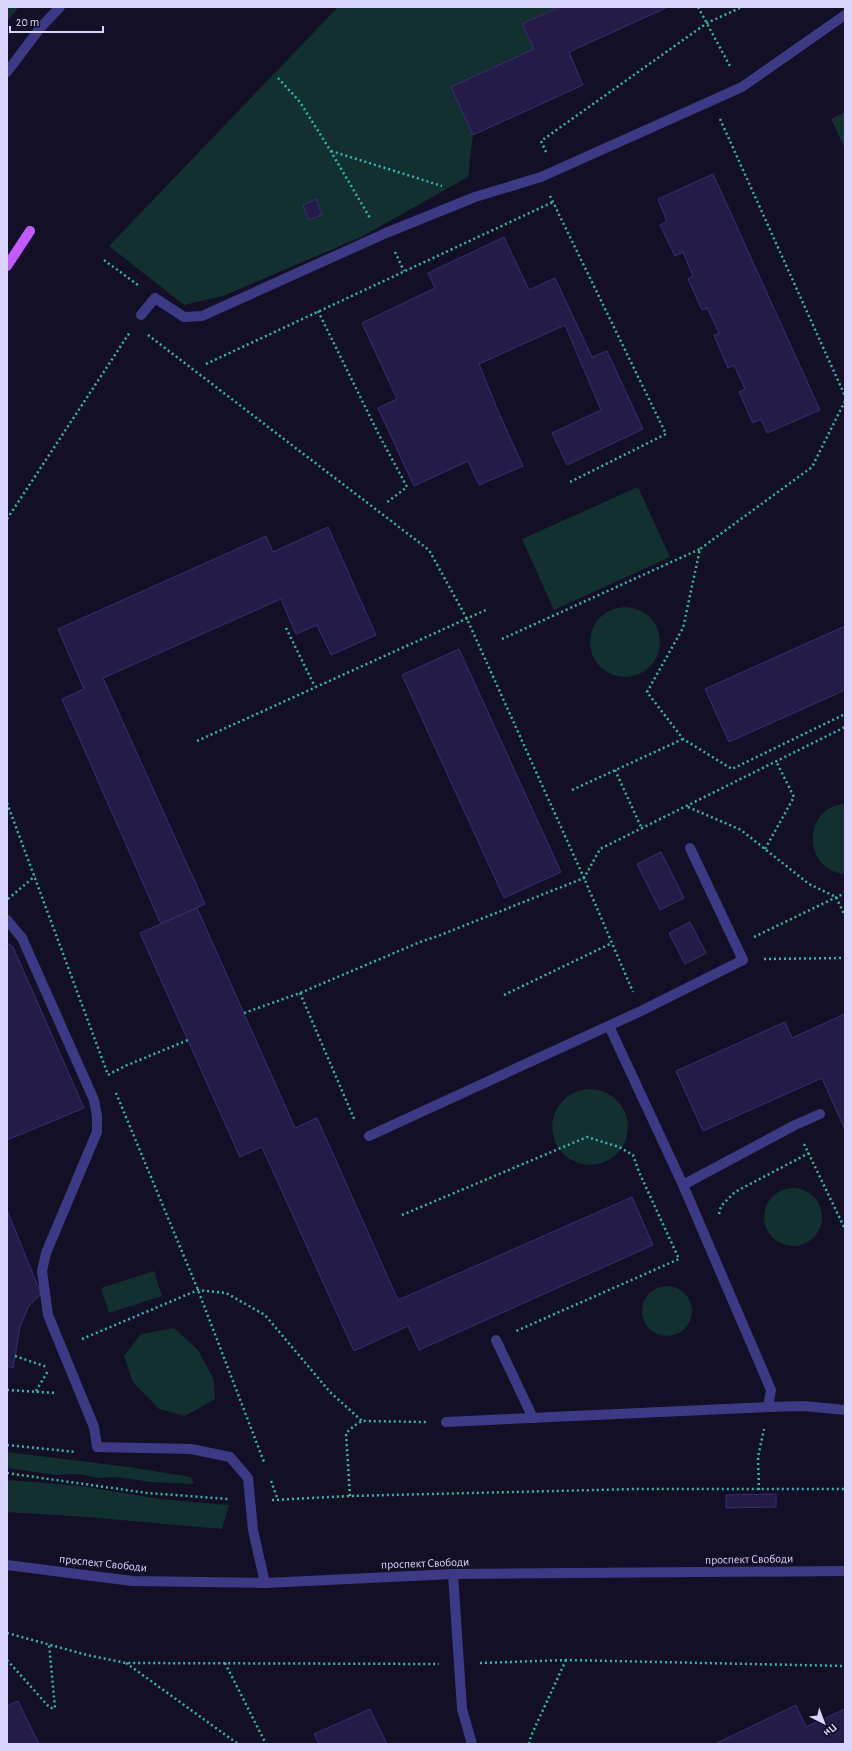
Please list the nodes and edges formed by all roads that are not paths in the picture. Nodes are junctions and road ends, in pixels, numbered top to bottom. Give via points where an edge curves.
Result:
1 (60, 7) edge
2 (845, 15) edge
3 (7, 72) edge
4 (30, 231) dead end
5 (7, 266) edge
6 (141, 315) road end
7 (690, 848) dead end
8 (7, 920) edge
9 (609, 1026) junction
10 (820, 1114) dead end
11 (369, 1136) dead end
12 (683, 1185) junction
13 (496, 1340) road end
14 (768, 1407) junction
15 (845, 1410) edge
16 (533, 1418) junction
17 (446, 1422) road end
18 (7, 1565) edge
19 (845, 1571) edge
20 (453, 1574) junction
21 (265, 1583) junction
22 (472, 1744) edge

1 - 3 street via 40,28
2 - 6 street via 742,88 541,178 475,197 380,236 202,316 184,317 155,298
4 - 5 main road
7 - 9 street via 743,960
8 - 21 street via 22,938 94,1100 97,1116 94,1142 46,1253 42,1271 48,1315 94,1427 97,1447 192,1449 230,1457 248,1478 253,1530
9 - 11 street
9 - 12 street
10 - 12 street
12 - 14 street via 771,1390
13 - 16 street
14 - 15 street via 804,1406
14 - 16 street
16 - 17 street
18 - 21 street, проспект Свободи via 132,1581
19 - 20 street, проспект Свободи
20 - 21 street, проспект Свободи
20 - 22 street via 462,1708

